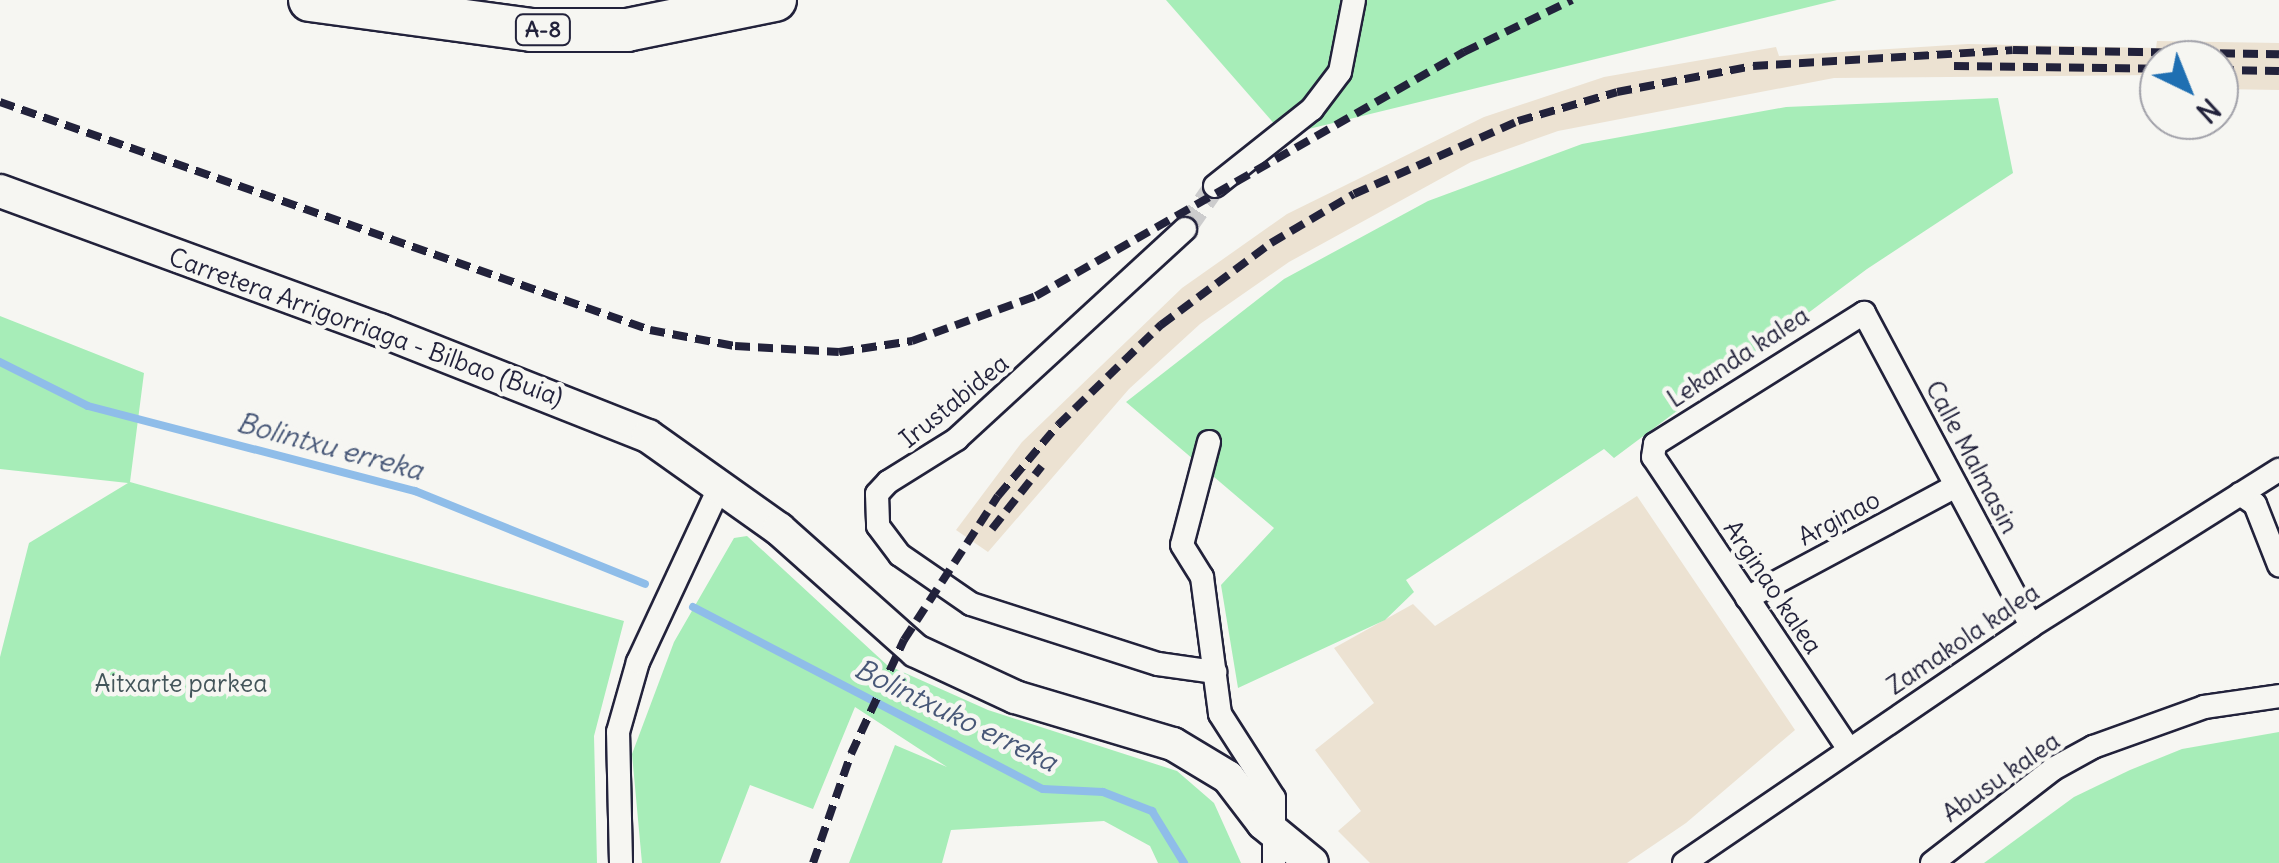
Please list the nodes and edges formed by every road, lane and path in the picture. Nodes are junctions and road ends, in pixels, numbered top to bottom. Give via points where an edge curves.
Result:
1 (310, 0) edge
2 (775, 0) edge
3 (1354, 0) edge
4 (1215, 186) tunnel mouth
5 (0, 192) edge
6 (1184, 229) tunnel mouth
7 (1864, 313) joint
8 (1209, 442) dead end
9 (1653, 457) joint
10 (2279, 470) edge
11 (721, 484) junction
12 (1956, 486) junction
13 (2240, 494) junction
14 (2279, 564) edge
15 (1747, 598) junction
16 (2031, 626) junction
17 (1215, 672) junction
18 (2279, 696) edge
19 (1848, 748) junction
20 (1275, 848) edge
21 (622, 863) edge
22 (1312, 863) edge
23 (1684, 863) edge
24 (1932, 863) edge

1 - 2 highway, A-8 via 532,30 627,30
3 - 4 street via 1340,72 1312,109
5 - 11 street, Carretera Arrigorriaga - Bilbao (Buia) via 596,412 676,451
6 - 17 street, Irustabidea via 957,439 888,482 877,494 878,526 900,554 972,604 1158,664
7 - 9 street, Lekanda kalea via 1655,444
7 - 12 street, Calle Malmasin
8 - 17 street via 1182,545 1202,577
9 - 15 street, Arginao kalea
10 - 13 street, Zamakola kalea
11 - 20 street, Carretera Arrigorriaga - Bilbao (Buia) via 916,651 1016,697 1174,744 1228,778
11 - 21 street via 638,662 618,732
12 - 15 street, Arginao
12 - 16 street, Calle Malmasin
13 - 14 street via 2255,504
13 - 16 street, Zamakola kalea
15 - 19 street, Arginao kalea
16 - 19 street, Zamakola kalea
17 - 20 street via 1220,714 1274,798
18 - 24 street, Abusu kalea via 2204,707 2094,747 2053,769
19 - 23 street, Zamakola kalea
20 - 22 street, Carretera Arrigorriaga - Bilbao (Buia)

